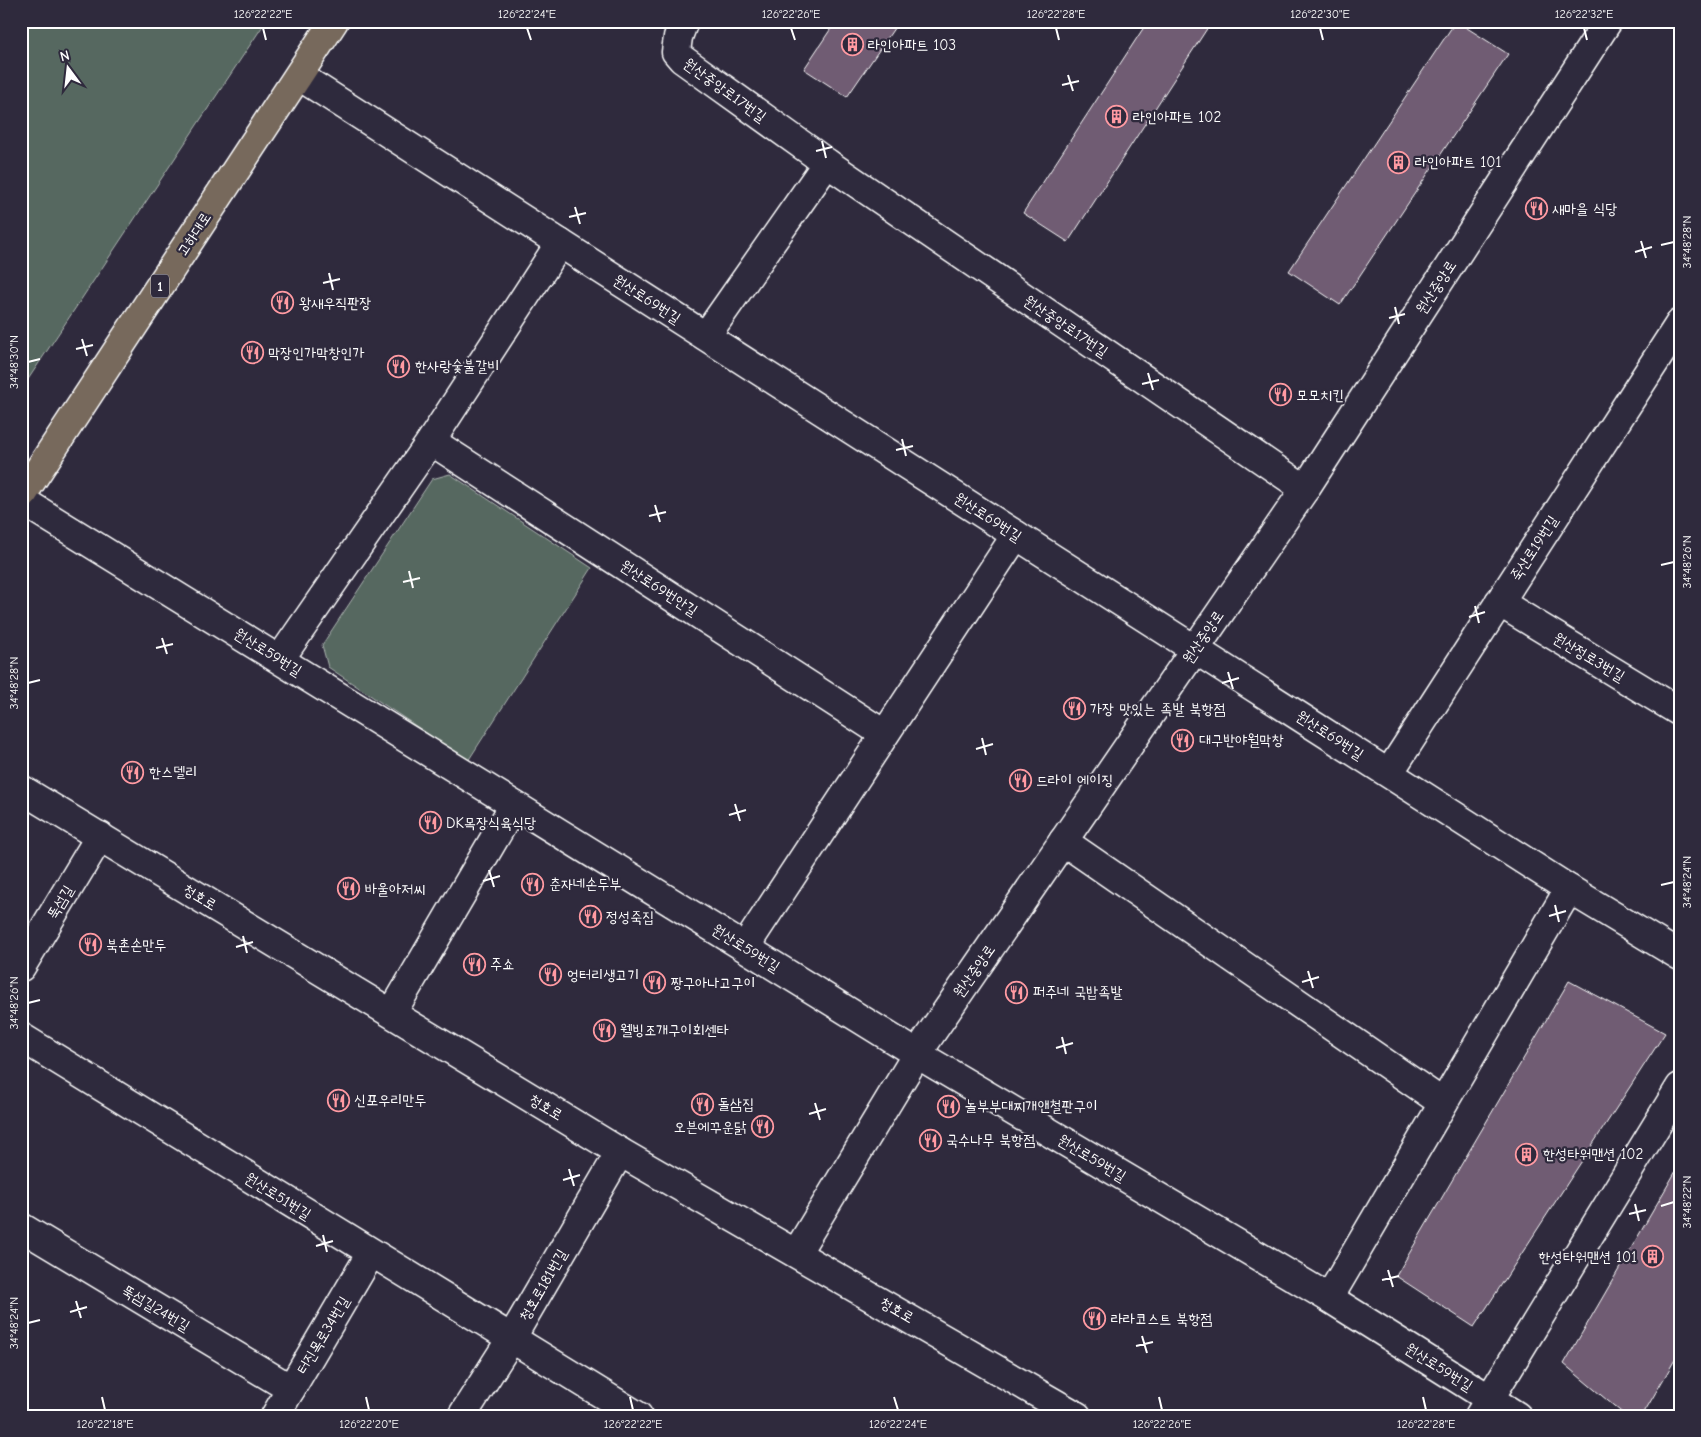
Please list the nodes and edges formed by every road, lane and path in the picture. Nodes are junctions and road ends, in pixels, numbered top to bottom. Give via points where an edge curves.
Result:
1 (334, 21) edge
2 (684, 21) edge
3 (1608, 21) edge
4 (299, 76) junction
5 (827, 163) junction
6 (560, 243) junction
7 (1680, 323) edge
8 (706, 336) junction
9 (431, 441) junction
10 (1305, 489) junction
11 (21, 498) edge
12 (1016, 535) junction
13 (1499, 602) junction
14 (1195, 649) junction
15 (280, 660) junction
16 (1680, 712) edge
17 (884, 734) junction
18 (1389, 773) junction
19 (21, 789) edge
20 (514, 805) junction
21 (100, 836) junction
22 (1063, 841) junction
23 (1570, 888) junction
24 (745, 948) junction
25 (1680, 956) edge
26 (21, 967) edge
27 (392, 1013) junction
28 (21, 1037) edge
29 (917, 1054) junction
30 (1680, 1087) edge
31 (1444, 1103) junction
32 (620, 1152) junction
33 (21, 1228) edge
34 (797, 1252) junction
35 (371, 1253) junction
36 (1329, 1298) junction
37 (511, 1339) junction
38 (291, 1388) junction
39 (1485, 1407) edge
40 (275, 1416) edge
41 (462, 1416) edge
42 (638, 1416) edge
43 (1077, 1416) edge
44 (1517, 1416) edge

1 - 4 main road, 고하대로 / 1
2 - 5 street, 원산중앙로17번길 via 676,52 682,59
3 - 10 street, 원산중앙로
4 - 6 street, 원산로69번길
4 - 11 main road, 고하대로 / 1
5 - 8 street
5 - 10 street, 원산중앙로17번길
6 - 8 street, 원산로69번길
6 - 9 street
7 - 13 street, 죽산로19번길
8 - 12 street, 원산로69번길
9 - 15 street
9 - 17 street, 원산로69번안길
10 - 14 street, 원산중앙로
11 - 15 street, 원산로59번길
12 - 14 street, 원산로69번길
12 - 17 street
13 - 16 street, 원산정로3번길
13 - 18 street, 죽산로19번길
14 - 18 street, 원산로69번길
14 - 22 street, 원산중앙로
15 - 20 street, 원산로59번길
17 - 24 street
18 - 23 street, 원산로69번길
19 - 21 street, 청호로
20 - 24 street, 원산로59번길
20 - 27 street
21 - 26 street, 뚝섬길
21 - 27 street, 청호로
22 - 29 street, 원산중앙로
22 - 31 street
23 - 25 street, 원산로69번길
23 - 31 street
24 - 29 street, 원산로59번길
27 - 32 street, 청호로
28 - 35 street, 원산로51번길
29 - 34 street, 원산중앙로
29 - 36 street, 원산로59번길
30 - 39 street
31 - 36 street
32 - 34 street, 청호로
32 - 37 street, 청호로181번길
33 - 38 street, 뚝섬길24번길
34 - 43 street, 청호로
35 - 37 street, 원산로51번길
35 - 38 street, 터진목로34번길
36 - 39 street, 원산로59번길
37 - 41 street, 청호로181번길
37 - 42 street, 원산로51번길
38 - 40 street, 터진목로34번길
39 - 44 street, 원산로59번길

